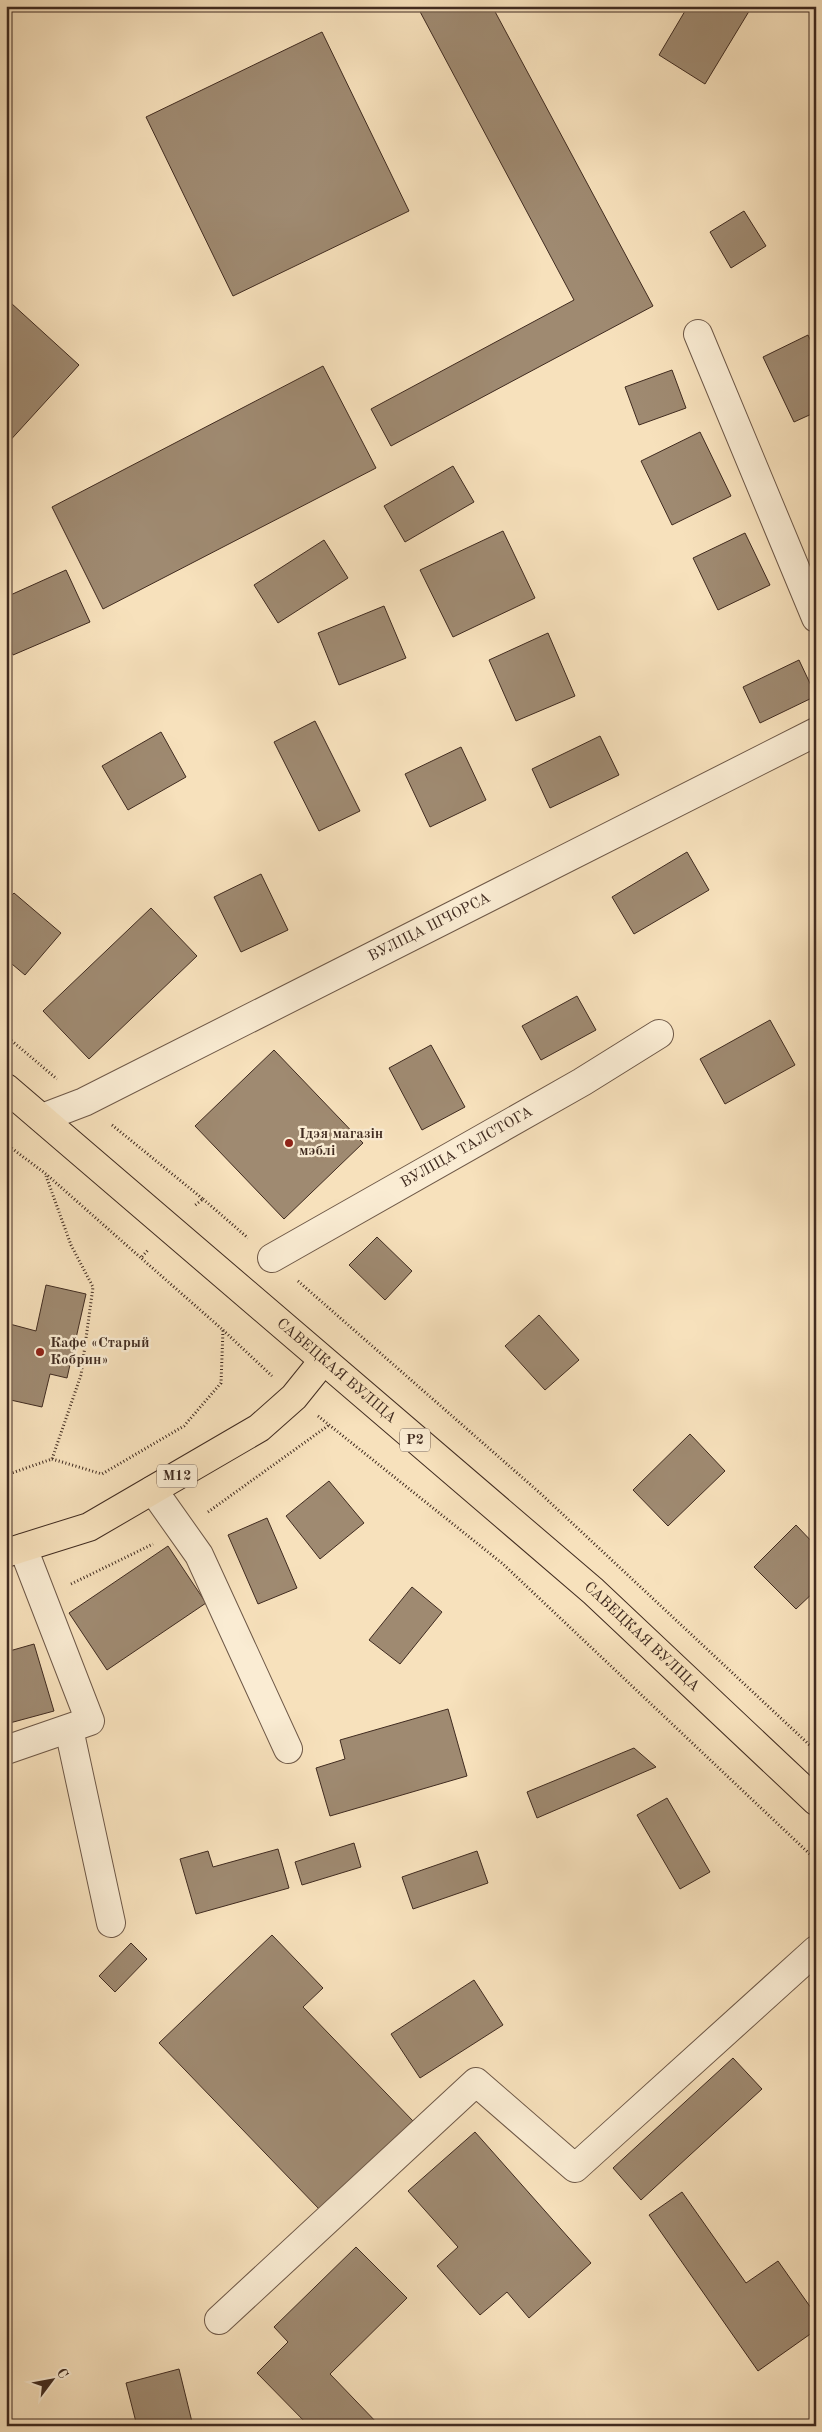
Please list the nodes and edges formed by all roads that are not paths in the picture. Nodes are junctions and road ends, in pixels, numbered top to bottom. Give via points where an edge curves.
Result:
1 (698, 334) dead end
2 (816, 618) edge
3 (816, 732) edge
4 (659, 1034) dead end
5 (6, 1088) edge
6 (42, 1118) junction
7 (272, 1258) road end
8 (322, 1361) junction
9 (152, 1490) junction
10 (15, 1551) edge
11 (69, 1728) junction
12 (288, 1749) dead end
13 (6, 1750) edge
14 (816, 1801) edge
15 (111, 1923) dead end
16 (816, 1950) edge
17 (219, 2320) dead end

1 - 2 street
3 - 6 street, ВУЛІЦА ШЧОРСА via 84,1102
4 - 7 street, ВУЛІЦА ТАЛСТОГА via 582,1082
5 - 6 main road, САВЕЦКАЯ ВУЛІЦА / Р2
6 - 8 main road, САВЕЦКАЯ ВУЛІЦА / Р2
8 - 9 main road, М12 via 294,1397 259,1428
8 - 14 main road, САВЕЦКАЯ ВУЛІЦА / Р2 via 593,1591
9 - 10 main road, М12 via 89,1527
9 - 12 street via 199,1554
10 - 11 street via 90,1721
11 - 13 street
11 - 15 street
16 - 17 street via 575,2168 476,2082

